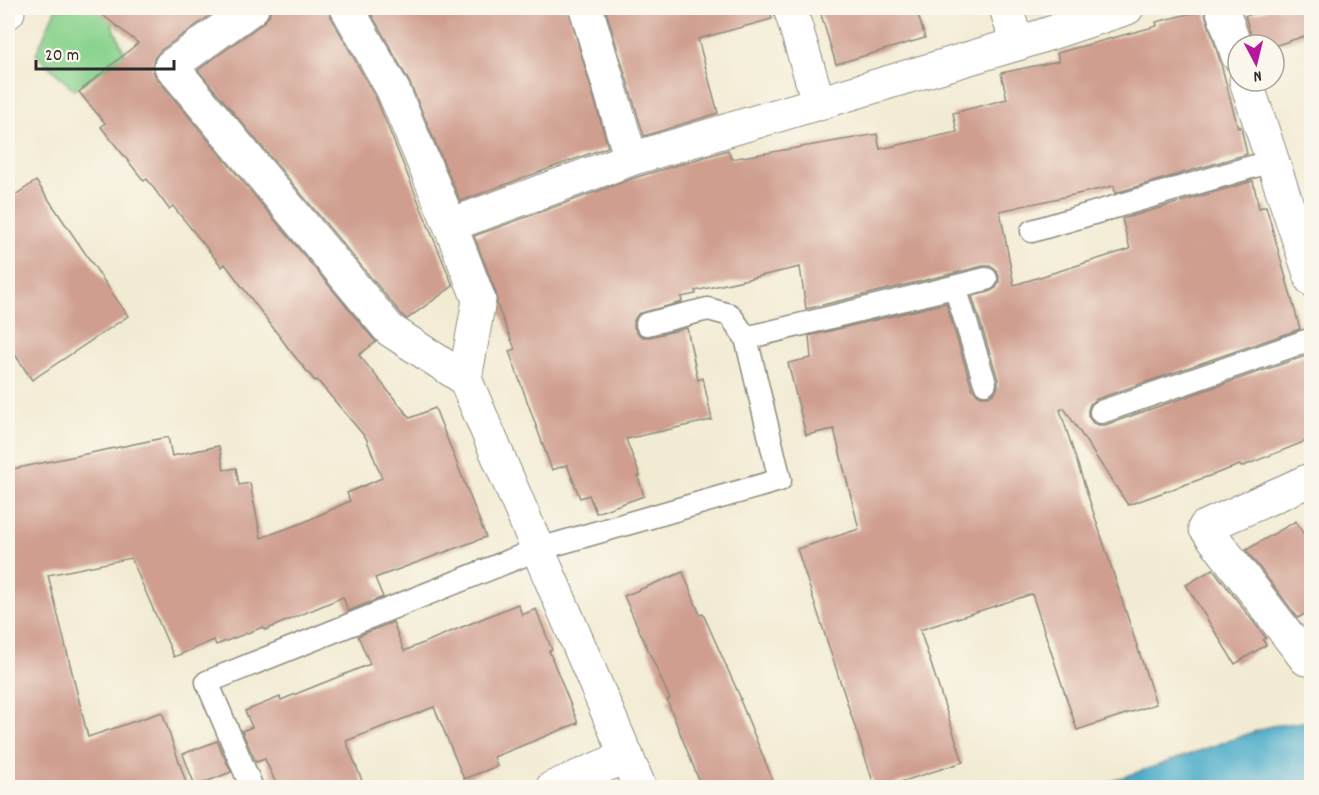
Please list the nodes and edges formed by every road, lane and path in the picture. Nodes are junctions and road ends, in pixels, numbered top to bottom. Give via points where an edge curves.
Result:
1 (252, 8) edge
2 (347, 8) edge
3 (586, 8) edge
4 (790, 8) edge
5 (1006, 8) edge
6 (1127, 8) edge
7 (1222, 8) edge
8 (1230, 33) edge
9 (1017, 44) junction
10 (1250, 93) edge
11 (819, 104) junction
12 (631, 159) junction
13 (1272, 161) junction
14 (450, 225) junction
15 (1032, 231) dead end
16 (986, 279) dead end
17 (1311, 280) edge
18 (955, 287) junction
19 (647, 324) dead end
20 (746, 338) junction
21 (1311, 339) edge
22 (465, 379) junction
23 (985, 383) dead end
24 (1101, 412) dead end
25 (1311, 479) edge
26 (539, 549) junction
27 (1311, 656) edge
28 (627, 756) junction
29 (252, 788) edge
30 (552, 788) edge
31 (640, 788) edge

1 - 22 street via 171,66 390,330
2 - 14 street via 393,90
3 - 12 street
4 - 11 street
5 - 9 street
6 - 9 street
7 - 8 street
9 - 11 street
10 - 13 street
11 - 12 street
12 - 14 street
13 - 15 lane
13 - 17 street
14 - 22 street via 479,300
16 - 18 lane
18 - 20 lane
18 - 23 lane
19 - 20 lane via 708,309 730,315
20 - 26 lane via 780,480
21 - 24 lane
22 - 26 street
25 - 27 street via 1205,527 1306,659
26 - 28 street
26 - 29 lane via 207,682
28 - 30 street
28 - 31 street

